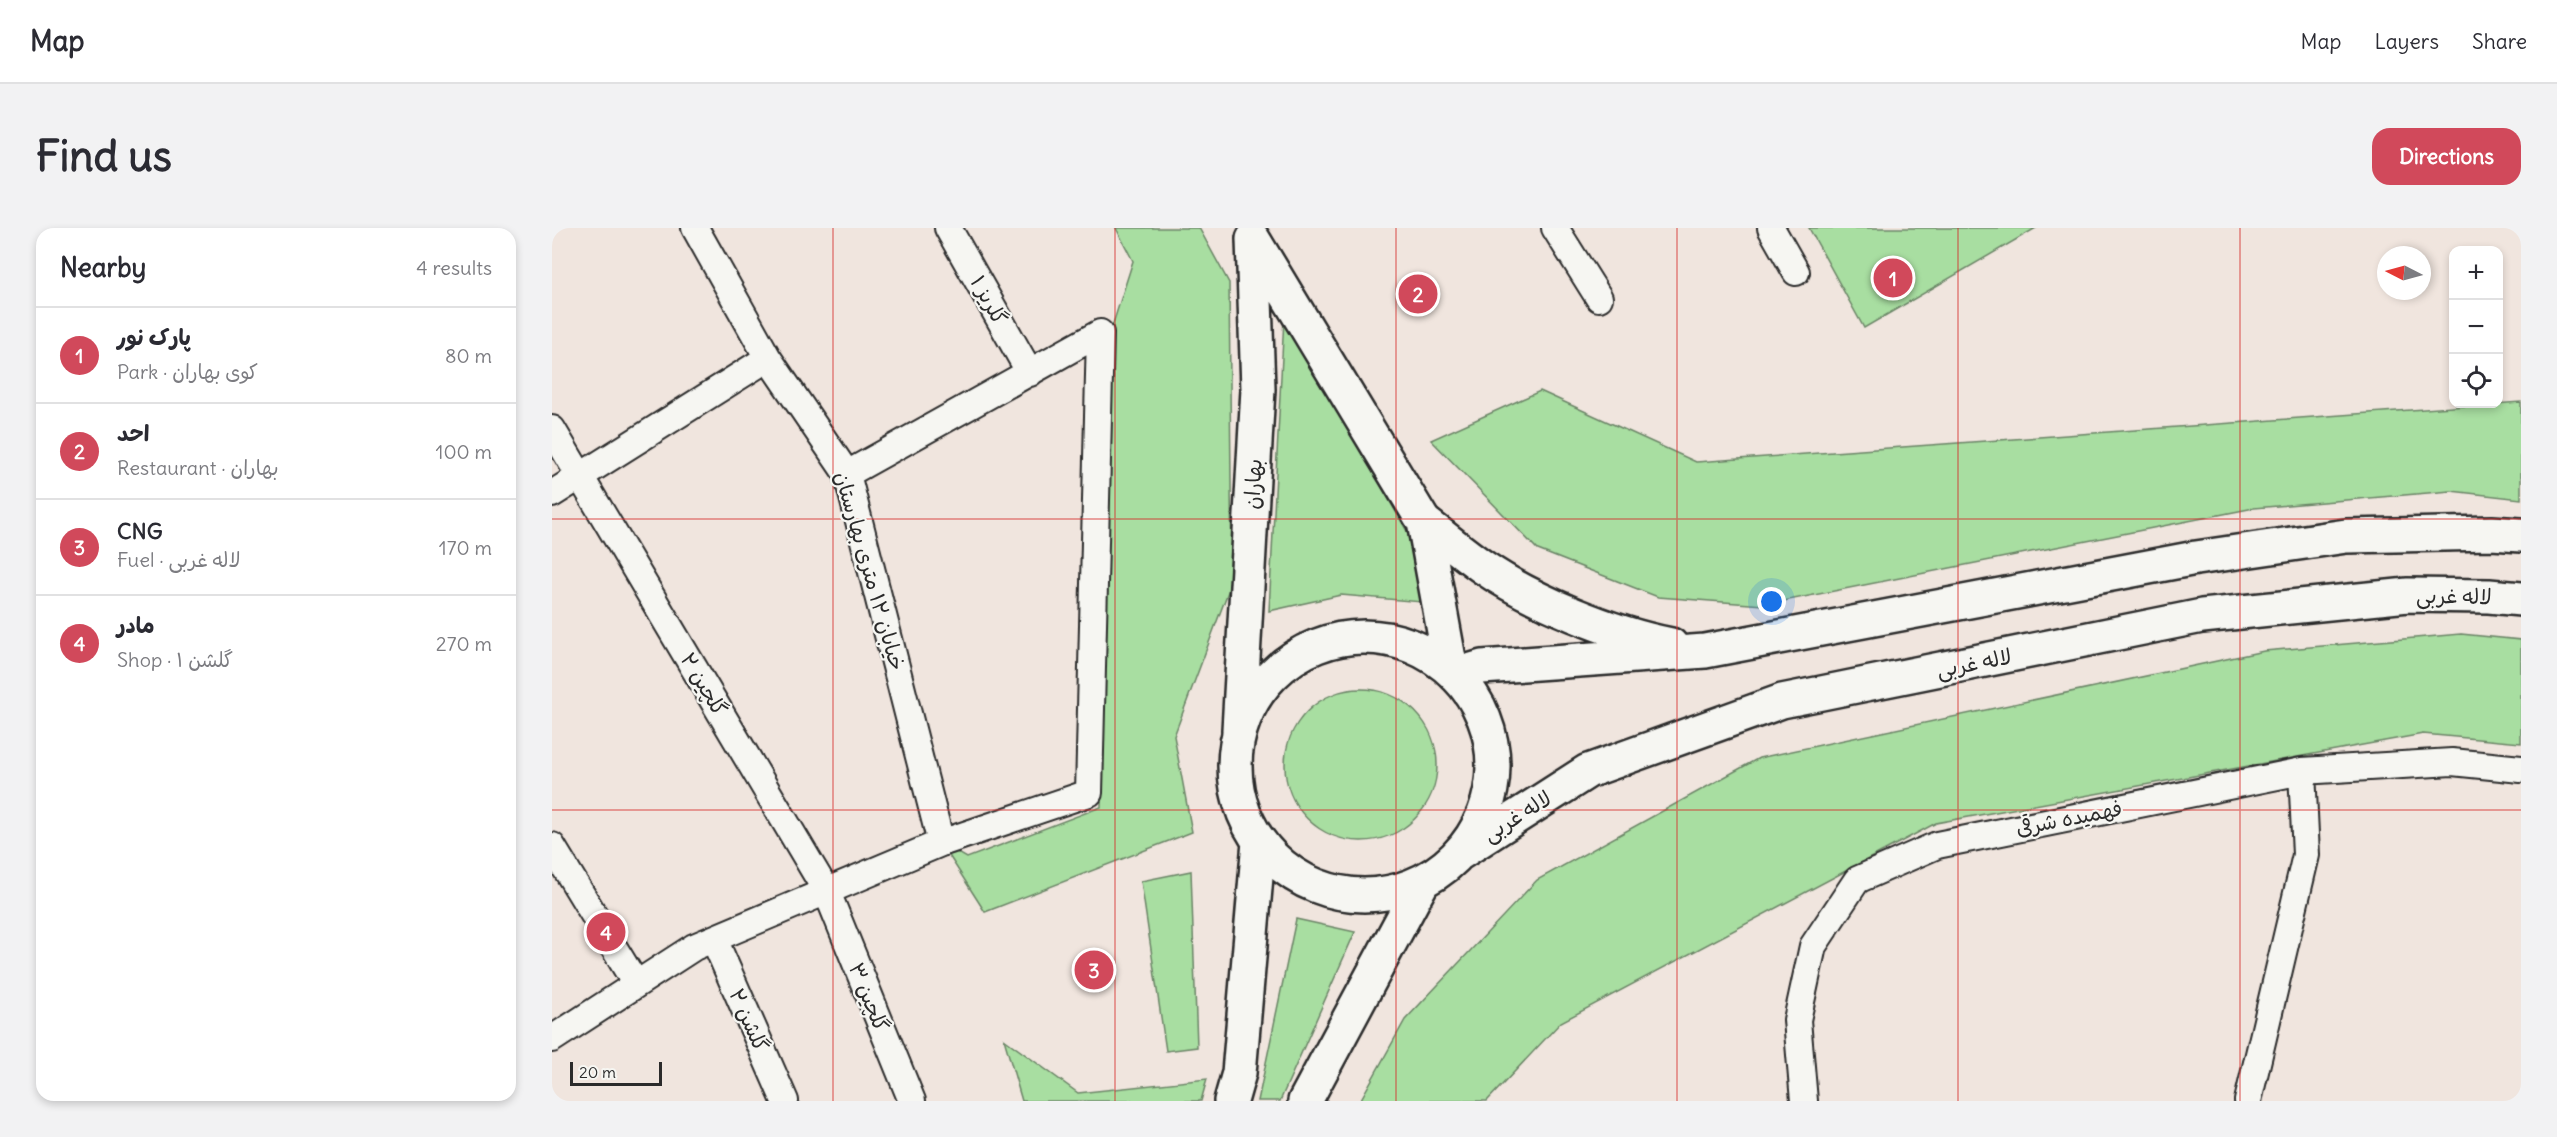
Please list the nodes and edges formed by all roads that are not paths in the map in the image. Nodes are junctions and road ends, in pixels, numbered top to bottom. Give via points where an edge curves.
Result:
1 (695, 228) edge
2 (948, 228) edge
3 (1555, 228) edge
4 (1771, 228) edge
5 (1250, 233) edge
6 (1796, 272) dead end
7 (1599, 298) dead end
8 (768, 358) junction
9 (1030, 373) junction
10 (552, 429) edge
11 (847, 474) junction
12 (581, 475) junction
13 (552, 494) edge
14 (1424, 522) junction
15 (2521, 535) edge
16 (2521, 599) edge
17 (1705, 651) junction
18 (1453, 672) junction
19 (1239, 730) junction
20 (2521, 769) edge
21 (2302, 771) junction
22 (1259, 842) junction
23 (941, 843) junction
24 (552, 846) edge
25 (1460, 853) junction
26 (1422, 881) junction
27 (827, 892) junction
28 (714, 939) junction
29 (636, 984) junction
30 (552, 1039) edge
31 (785, 1101) edge
32 (912, 1101) edge
33 (1231, 1101) edge
34 (1305, 1101) edge
35 (1804, 1101) edge
36 (2248, 1101) edge

1 - 8 street, خیابان ۱۲ متری بهارستان
2 - 9 street, گلریز ۱
3 - 7 street
4 - 6 street
5 - 14 main road, بهاران
5 - 19 main road, بهاران via 1258,389
8 - 11 street, خیابان ۱۲ متری بهارستان
8 - 12 street
9 - 11 street
9 - 23 street via 1100,333 1089,793
10 - 12 street, گلچین ۲
11 - 23 street, خیابان ۱۲ متری بهارستان
12 - 13 street
12 - 27 street, گلچین ۲
14 - 17 main road via 1484,568 1540,600 1644,640
14 - 18 main road, بهاران
15 - 17 main road via 2346,536 2196,558
16 - 25 main road, لاله غربی via 2408,595 2202,616 1782,701 1588,771
17 - 18 main road
18 - 19 main road via 1415,646 1373,636 1329,641 1289,659 1258,690
18 - 25 main road via 1476,701 1491,740 1492,780 1482,819
19 - 22 main road via 1234,768 1241,807
20 - 21 street, فهمیده شرقی via 2452,762
21 - 35 street, فهمیده شرقی via 1937,845 1857,880 1813,946 1797,1020
21 - 36 street via 2306,855
22 - 26 main road via 1284,868 1334,891 1352,895 1388,893
22 - 33 main road via 1239,1073
23 - 27 street
24 - 29 street
25 - 26 main road
26 - 34 main road
27 - 28 street
27 - 32 street, گلچین ۳
28 - 29 street via 694,947
28 - 31 street, گلشن ۲
29 - 30 street

